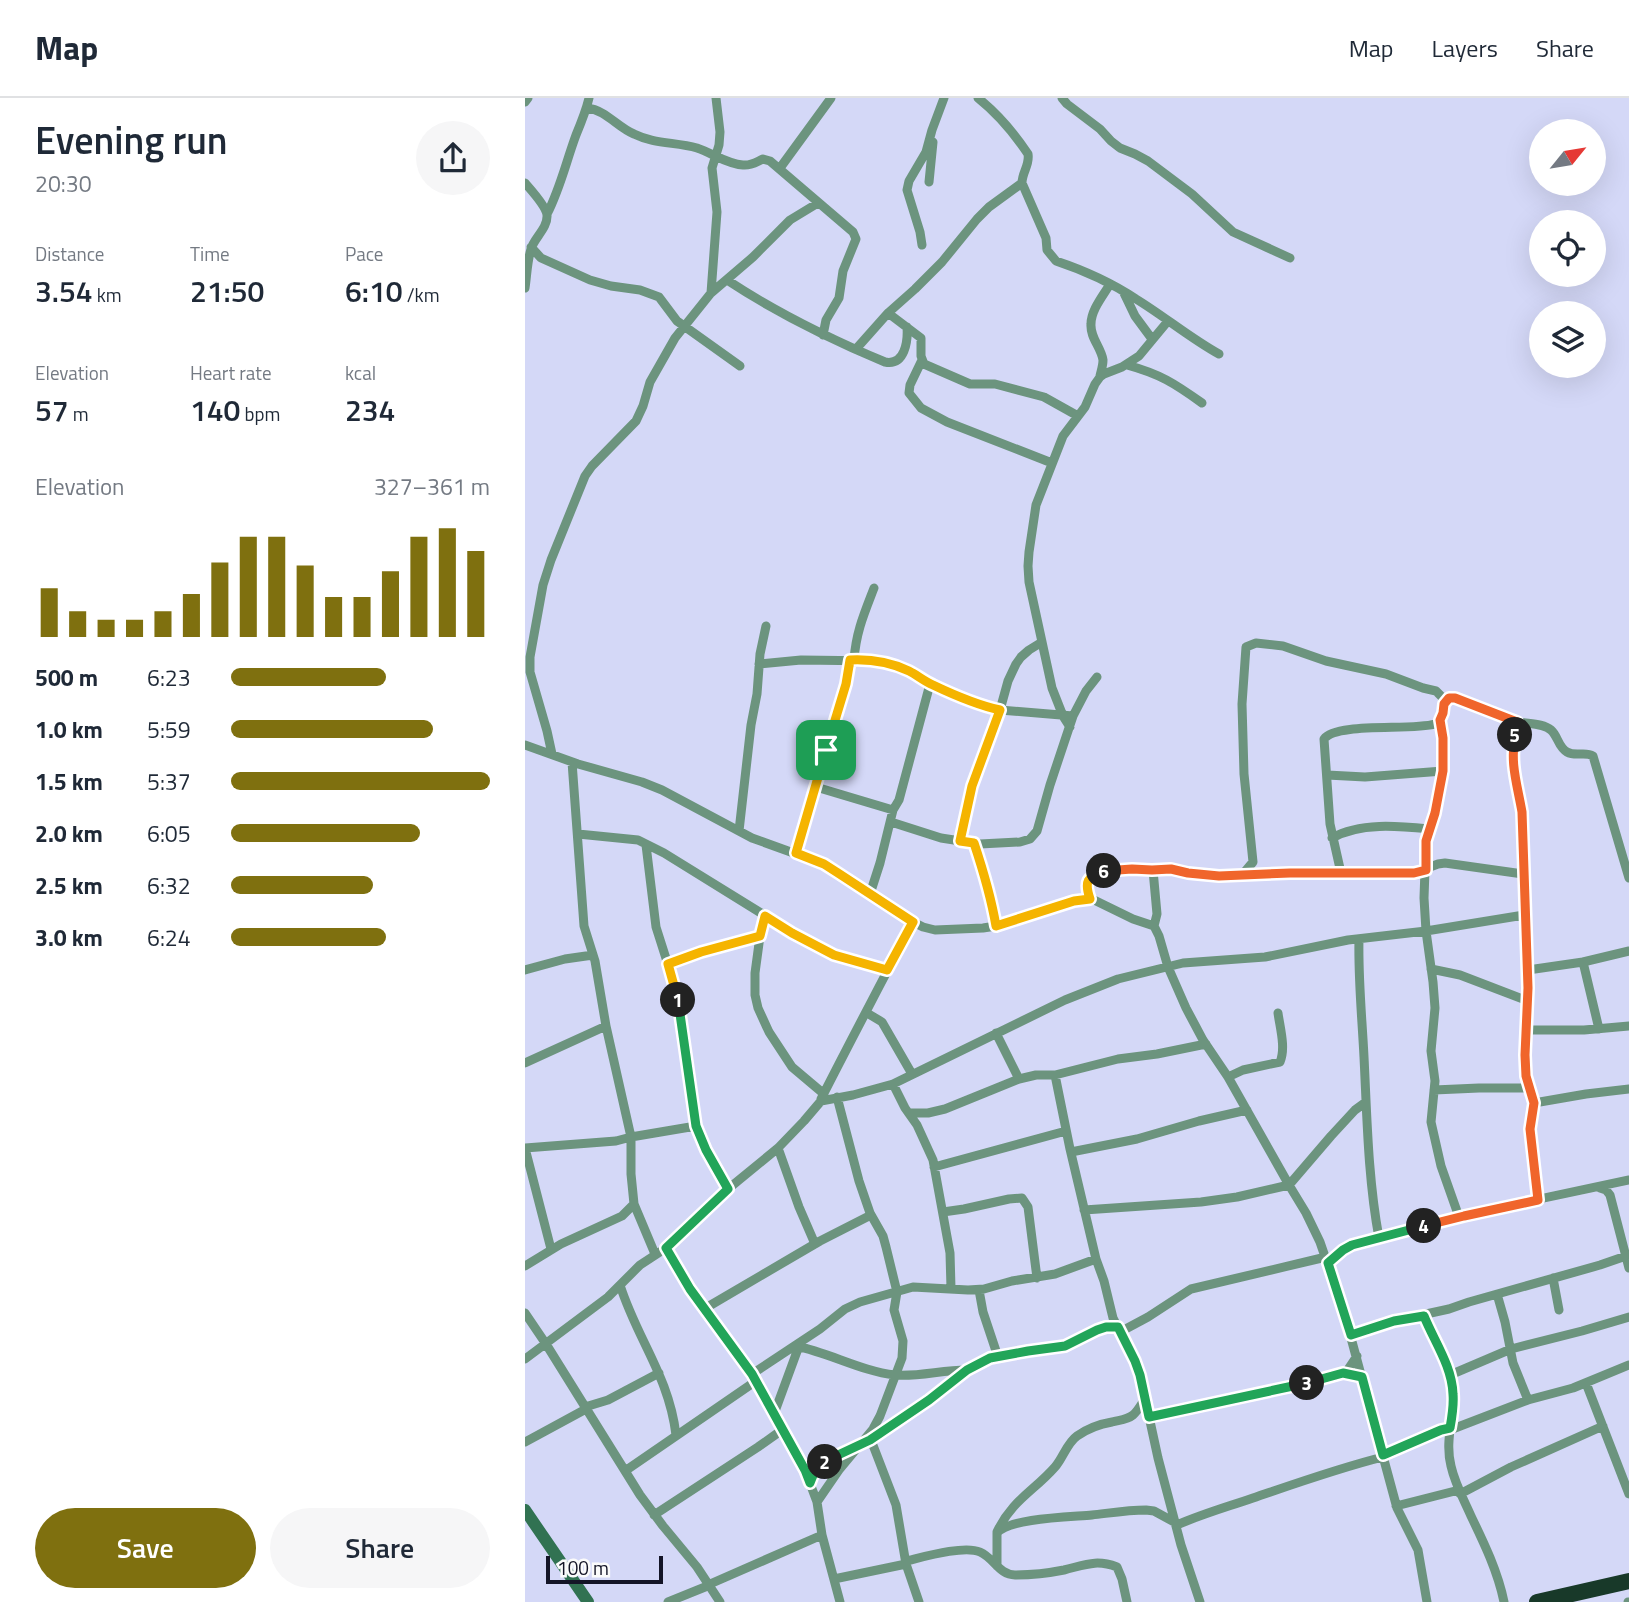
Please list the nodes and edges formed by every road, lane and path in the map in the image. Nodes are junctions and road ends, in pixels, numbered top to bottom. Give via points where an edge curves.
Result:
1 (716, 98) edge
2 (831, 98) edge
3 (944, 98) edge
4 (978, 98) edge
5 (1062, 98) edge
6 (588, 103) edge
7 (932, 130) junction
8 (715, 155) junction
9 (780, 168) junction
10 (929, 182) dead end
11 (525, 183) edge
12 (1021, 183) junction
13 (818, 203) junction
14 (547, 214) junction
15 (922, 245) dead end
16 (531, 247) junction
17 (1290, 258) dead end
18 (727, 280) junction
19 (1110, 284) junction
20 (525, 288) edge
21 (1123, 291) junction
22 (711, 293) junction
23 (888, 313) junction
24 (1168, 321) junction
25 (684, 327) junction
26 (907, 327) junction
27 (823, 335) junction
28 (1152, 339) junction
29 (856, 349) junction
30 (1219, 354) dead end
31 (922, 360) junction
32 (1127, 365) junction
33 (740, 366) dead end
34 (1100, 377) junction
35 (1202, 403) dead end
36 (1078, 415) junction
37 (1052, 463) junction
38 (874, 588) dead end
39 (766, 626) dead end
40 (1042, 642) junction
41 (852, 660) junction
42 (759, 664) junction
43 (528, 672) edge
44 (1097, 677) dead end
45 (930, 684) junction
46 (1444, 704) junction
47 (1000, 710) junction
48 (1068, 716) junction
49 (1440, 720) junction
50 (1517, 722) junction
51 (525, 745) edge
52 (552, 754) junction
53 (572, 762) junction
54 (1443, 771) junction
55 (1327, 775) junction
56 (815, 787) junction
57 (893, 810) junction
58 (891, 822) junction
59 (1430, 829) junction
60 (739, 831) junction
61 (578, 834) junction
62 (1332, 838) junction
63 (960, 841) junction
64 (974, 843) junction
65 (646, 845) junction
66 (796, 853) junction
67 (1153, 870) junction
68 (1426, 870) junction
69 (1341, 873) junction
70 (1243, 874) junction
71 (1523, 874) junction
72 (1629, 878) edge
73 (870, 894) junction
74 (1090, 899) junction
75 (1524, 915) junction
76 (765, 916) junction
77 (913, 922) junction
78 (996, 926) junction
79 (1154, 926) junction
80 (1426, 931) junction
81 (760, 936) junction
82 (1359, 939) junction
83 (1629, 951) edge
84 (593, 955) junction
85 (1583, 961) junction
86 (668, 964) junction
87 (1168, 967) junction
88 (525, 970) edge
89 (887, 970) junction
90 (1431, 970) junction
91 (1528, 970) junction
92 (1528, 1001) junction
93 (866, 1013) junction
94 (1278, 1013) dead end
95 (606, 1026) junction
96 (1629, 1026) edge
97 (1599, 1029) junction
98 (1527, 1030) junction
99 (996, 1033) junction
100 (1206, 1044) junction
101 (525, 1063) edge
102 (912, 1074) junction
103 (1055, 1075) junction
104 (1228, 1077) junction
105 (1019, 1079) junction
106 (893, 1084) junction
107 (1529, 1088) junction
108 (1629, 1089) edge
109 (1434, 1090) junction
110 (822, 1097) junction
111 (837, 1097) junction
112 (1366, 1102) junction
113 (1534, 1103) junction
114 (1247, 1110) junction
115 (909, 1113) junction
116 (696, 1126) junction
117 (1066, 1130) junction
118 (631, 1137) junction
119 (525, 1148) edge
120 (778, 1148) junction
121 (1071, 1152) junction
122 (934, 1167) junction
123 (1629, 1180) edge
124 (1289, 1185) junction
125 (1600, 1188) junction
126 (728, 1189) junction
127 (1538, 1200) junction
128 (634, 1204) junction
129 (1084, 1210) junction
130 (943, 1212) junction
131 (871, 1215) junction
132 (1459, 1217) junction
133 (1379, 1238) junction
134 (814, 1244) junction
135 (666, 1248) junction
136 (551, 1249) junction
137 (655, 1255) junction
138 (1626, 1256) junction
139 (1096, 1259) junction
140 (1327, 1260) junction
141 (525, 1266) edge
142 (1629, 1268) edge
143 (1037, 1278) junction
144 (1553, 1278) junction
145 (620, 1285) junction
146 (951, 1289) junction
147 (979, 1290) junction
148 (897, 1292) junction
149 (1497, 1294) junction
150 (704, 1309) junction
151 (1559, 1310) dead end
152 (525, 1313) edge
153 (1424, 1316) junction
154 (1629, 1317) edge
155 (1119, 1329) junction
156 (1351, 1335) junction
157 (546, 1343) junction
158 (798, 1346) junction
159 (1511, 1349) junction
160 (1357, 1356) junction
161 (998, 1357) junction
162 (525, 1359) edge
163 (1629, 1365) edge
164 (967, 1370) junction
165 (659, 1373) junction
166 (1343, 1373) junction
167 (896, 1375) junction
168 (1450, 1375) junction
169 (1362, 1377) junction
170 (754, 1378) junction
171 (1586, 1383) junction
172 (1146, 1397) junction
173 (1528, 1401) junction
174 (586, 1408) junction
175 (774, 1414) junction
176 (1149, 1417) junction
177 (1603, 1426) junction
178 (1450, 1429) junction
179 (782, 1430) junction
180 (676, 1435) junction
181 (525, 1442) edge
182 (866, 1442) junction
183 (1383, 1456) junction
184 (625, 1471) junction
185 (1626, 1477) edge
186 (810, 1483) junction
187 (1460, 1492) junction
188 (1629, 1494) edge
189 (817, 1502) junction
190 (1396, 1506) junction
191 (525, 1510) edge
192 (654, 1515) junction
193 (1176, 1524) junction
194 (997, 1533) junction
195 (823, 1535) junction
196 (906, 1562) junction
197 (997, 1566) junction
198 (834, 1579) junction
199 (1629, 1581) edge
200 (710, 1584) junction
201 (588, 1602) edge
202 (668, 1602) edge
203 (720, 1602) edge
204 (840, 1602) edge
205 (919, 1602) edge
206 (1127, 1602) edge
207 (1200, 1602) edge
208 (1427, 1602) edge
209 (1504, 1602) edge
210 (1537, 1602) edge

1 - 8 street via 720,132
2 - 9 street
3 - 7 street
4 - 12 street via 1028,154
5 - 17 street via 1120,148 1148,161 1192,194 1233,232
6 - 8 street via 642,138
6 - 14 street
7 - 10 street
7 - 15 street via 907,190
8 - 9 street via 746,166 763,159
8 - 22 street via 717,212
9 - 13 street
11 - 14 street
12 - 19 street via 1050,256
12 - 23 street via 983,213 942,262
13 - 18 street via 790,220
13 - 27 street via 856,236 839,299
14 - 16 street
16 - 20 street
16 - 25 street via 541,258 590,280 654,294
18 - 22 street
18 - 27 street
19 - 21 street
19 - 34 street via 1091,323 1103,357
21 - 24 street
21 - 28 street
22 - 25 street
23 - 26 street
23 - 29 street
24 - 28 street
24 - 30 street
25 - 33 street
25 - 43 street via 650,382 636,421 585,476 543,585
26 - 29 street via 906,347 891,363
26 - 31 street via 922,341
27 - 29 street
28 - 32 street
31 - 36 street via 966,383 995,384 1036,394
31 - 37 street via 909,393 921,408
32 - 34 street
32 - 35 street via 1158,374
34 - 36 street
36 - 37 street
37 - 40 street via 1036,505 1028,566
38 - 41 street via 855,638
39 - 42 street
40 - 47 street via 1016,664
40 - 48 street via 1052,688
41 - 42 street
41 - 45 street via 893,665
41 - 56 street
42 - 60 street
43 - 52 street
44 - 48 street
45 - 47 street
45 - 57 street
46 - 49 street
46 - 50 street via 1455,698
46 - 70 street via 1436,691 1395,676 1283,646 1256,643 1246,647 1244,774 1253,862
47 - 48 street
47 - 63 street via 972,786
48 - 64 street via 1070,727 1037,831 1020,842
49 - 54 street
49 - 55 street via 1429,725 1330,733 1324,739
50 - 71 street via 1513,755 1522,812
50 - 72 street via 1545,726 1569,753 1593,756
51 - 52 street
52 - 53 street
53 - 60 street via 642,782
53 - 61 street
54 - 55 street
54 - 59 street
55 - 62 street
56 - 57 street
56 - 66 street
57 - 58 street
58 - 63 street
58 - 73 street
59 - 62 street via 1365,828
59 - 68 street
60 - 66 street
61 - 65 street via 638,840
61 - 84 street via 584,926
62 - 69 street
63 - 64 street
64 - 78 street
65 - 76 street
65 - 86 street via 656,927
66 - 73 street via 824,864
67 - 70 street
67 - 74 street via 1111,869 1093,875 1086,884
67 - 79 street
68 - 69 street
68 - 71 street via 1445,863
68 - 80 street
69 - 70 street
71 - 75 street
73 - 77 street
74 - 78 street
74 - 79 street
75 - 80 street
75 - 91 street
76 - 81 street
76 - 89 street via 834,955
77 - 78 street via 935,930
77 - 89 street
79 - 87 street
80 - 82 street
80 - 90 street
81 - 86 street
81 - 110 street via 754,985 762,1019 792,1067
82 - 87 street via 1265,957
82 - 112 street
83 - 85 street
84 - 88 street
84 - 95 street
85 - 91 street
85 - 97 street
86 - 116 street via 677,993
87 - 99 street via 1118,979
87 - 100 street
89 - 93 street
90 - 92 street via 1459,975
90 - 109 street
91 - 92 street
92 - 98 street
93 - 102 street via 882,1022
93 - 110 street
94 - 104 street via 1280,1062
95 - 101 street
95 - 118 street
96 - 97 street
97 - 98 street
98 - 107 street
99 - 102 street
99 - 105 street
100 - 103 street
100 - 104 street
102 - 106 street
103 - 105 street
103 - 117 street
104 - 114 street
105 - 115 street via 945,1110
106 - 111 street
106 - 115 street
107 - 109 street
107 - 113 street
108 - 113 street
109 - 132 street via 1433,1138
110 - 111 street
110 - 120 street
111 - 131 street
112 - 124 street
112 - 133 street
113 - 127 street via 1530,1129
114 - 121 street
114 - 124 street
115 - 122 street
116 - 118 street
116 - 126 street
117 - 121 street
117 - 122 street
118 - 119 street
118 - 128 street
119 - 136 street
120 - 126 street
120 - 134 street
121 - 129 street
122 - 130 street
123 - 125 street
124 - 129 street via 1213,1200
124 - 140 street
125 - 127 street
125 - 138 street via 1610,1195
126 - 135 street
127 - 132 street
128 - 136 street via 622,1216
128 - 137 street
129 - 139 street
130 - 143 street via 1023,1198
130 - 146 street
131 - 134 street
131 - 148 street via 883,1236
132 - 133 street
133 - 140 street via 1352,1245
134 - 150 street
135 - 137 street
135 - 150 street
136 - 141 street
137 - 145 street
138 - 142 street
138 - 144 street
139 - 143 street
139 - 155 street
140 - 155 street via 1191,1289 1148,1317
140 - 156 street
143 - 147 street
144 - 149 street
144 - 151 street
145 - 157 street
145 - 165 street
146 - 147 street
146 - 148 street via 913,1287
147 - 161 street
148 - 158 street via 853,1305
148 - 167 street via 894,1310 904,1350
149 - 153 street
149 - 159 street
150 - 170 street
152 - 157 street
153 - 156 street
153 - 168 street
154 - 159 street
155 - 161 street via 1106,1327 1065,1346
155 - 172 street
156 - 160 street
157 - 162 street
157 - 174 street
158 - 167 street
158 - 170 street
158 - 175 street
159 - 168 street
159 - 173 street
160 - 166 street
160 - 169 street
161 - 164 street
163 - 171 street
164 - 167 street
164 - 182 street
165 - 174 street
165 - 180 street
166 - 169 street
166 - 176 street
167 - 182 street
168 - 178 street
169 - 183 street
170 - 175 street
170 - 180 street
171 - 173 street
171 - 177 street
172 - 176 street
172 - 194 street via 1130,1417 1096,1426 1074,1438 1061,1460 1003,1519
173 - 178 street
174 - 181 street
174 - 184 street
175 - 179 street
176 - 193 street
177 - 185 street
177 - 187 street
178 - 183 street
178 - 187 street via 1448,1453
179 - 186 street
179 - 192 street
180 - 184 street
182 - 186 street via 819,1467
182 - 189 street
182 - 196 street via 896,1505
183 - 190 street
183 - 193 street
184 - 192 street
185 - 188 street
186 - 189 street
187 - 190 street
187 - 209 street
189 - 195 street
190 - 208 street via 1418,1550
191 - 201 street
192 - 200 street
193 - 194 street via 1154,1510 1140,1510 1044,1519 1004,1527
193 - 207 street
194 - 197 street
195 - 198 street
195 - 200 street
196 - 197 street via 973,1550
196 - 198 street
196 - 205 street
197 - 206 street via 1007,1574 1020,1574 1103,1562 1117,1567
198 - 204 street
199 - 210 highway
200 - 202 street
200 - 203 street

